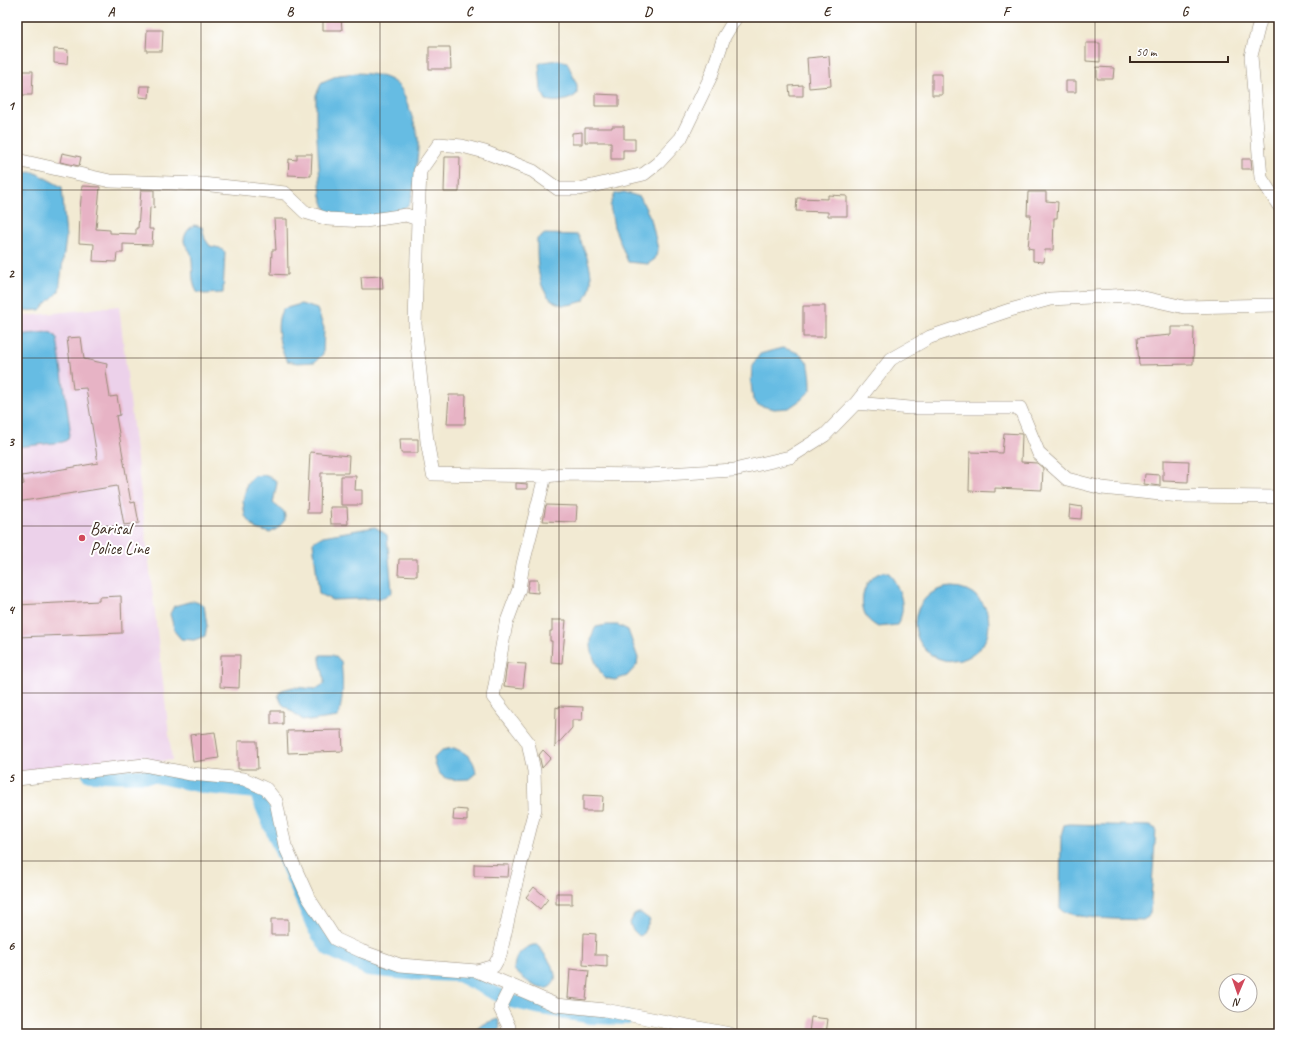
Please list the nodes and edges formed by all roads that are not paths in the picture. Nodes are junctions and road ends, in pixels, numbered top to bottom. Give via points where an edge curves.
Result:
1 (736, 17) edge
2 (1261, 17) edge
3 (17, 160) edge
4 (1279, 206) edge
5 (418, 219) junction
6 (1279, 305) edge
7 (856, 403) junction
8 (545, 476) junction
9 (1279, 497) edge
10 (17, 778) edge
11 (477, 971) junction
12 (511, 986) junction
13 (507, 1034) edge
14 (730, 1034) edge

1 - 5 street via 724,37 711,76 681,138 644,174 579,189 558,189 534,171 485,152 439,144 420,171
2 - 4 street via 1251,56 1262,178
3 - 5 street via 110,181 202,184 286,193 305,212 328,219 365,221 406,215
5 - 8 street via 415,324 432,474
6 - 7 street via 1184,307 1132,294 1050,299 930,337 891,359
7 - 8 street via 825,435 790,457 734,470 649,475
7 - 9 street via 910,408 1020,408 1039,454 1067,479 1102,488 1180,496
8 - 11 street via 522,564 519,589 506,624 493,697 528,742 534,771 535,809 500,955 494,966
10 - 11 street via 144,765 191,774 244,779 266,788 276,801 285,846 308,897 335,939 400,965
11 - 12 street
12 - 13 street via 500,1008 509,1027
12 - 14 street via 556,1005 605,1010

